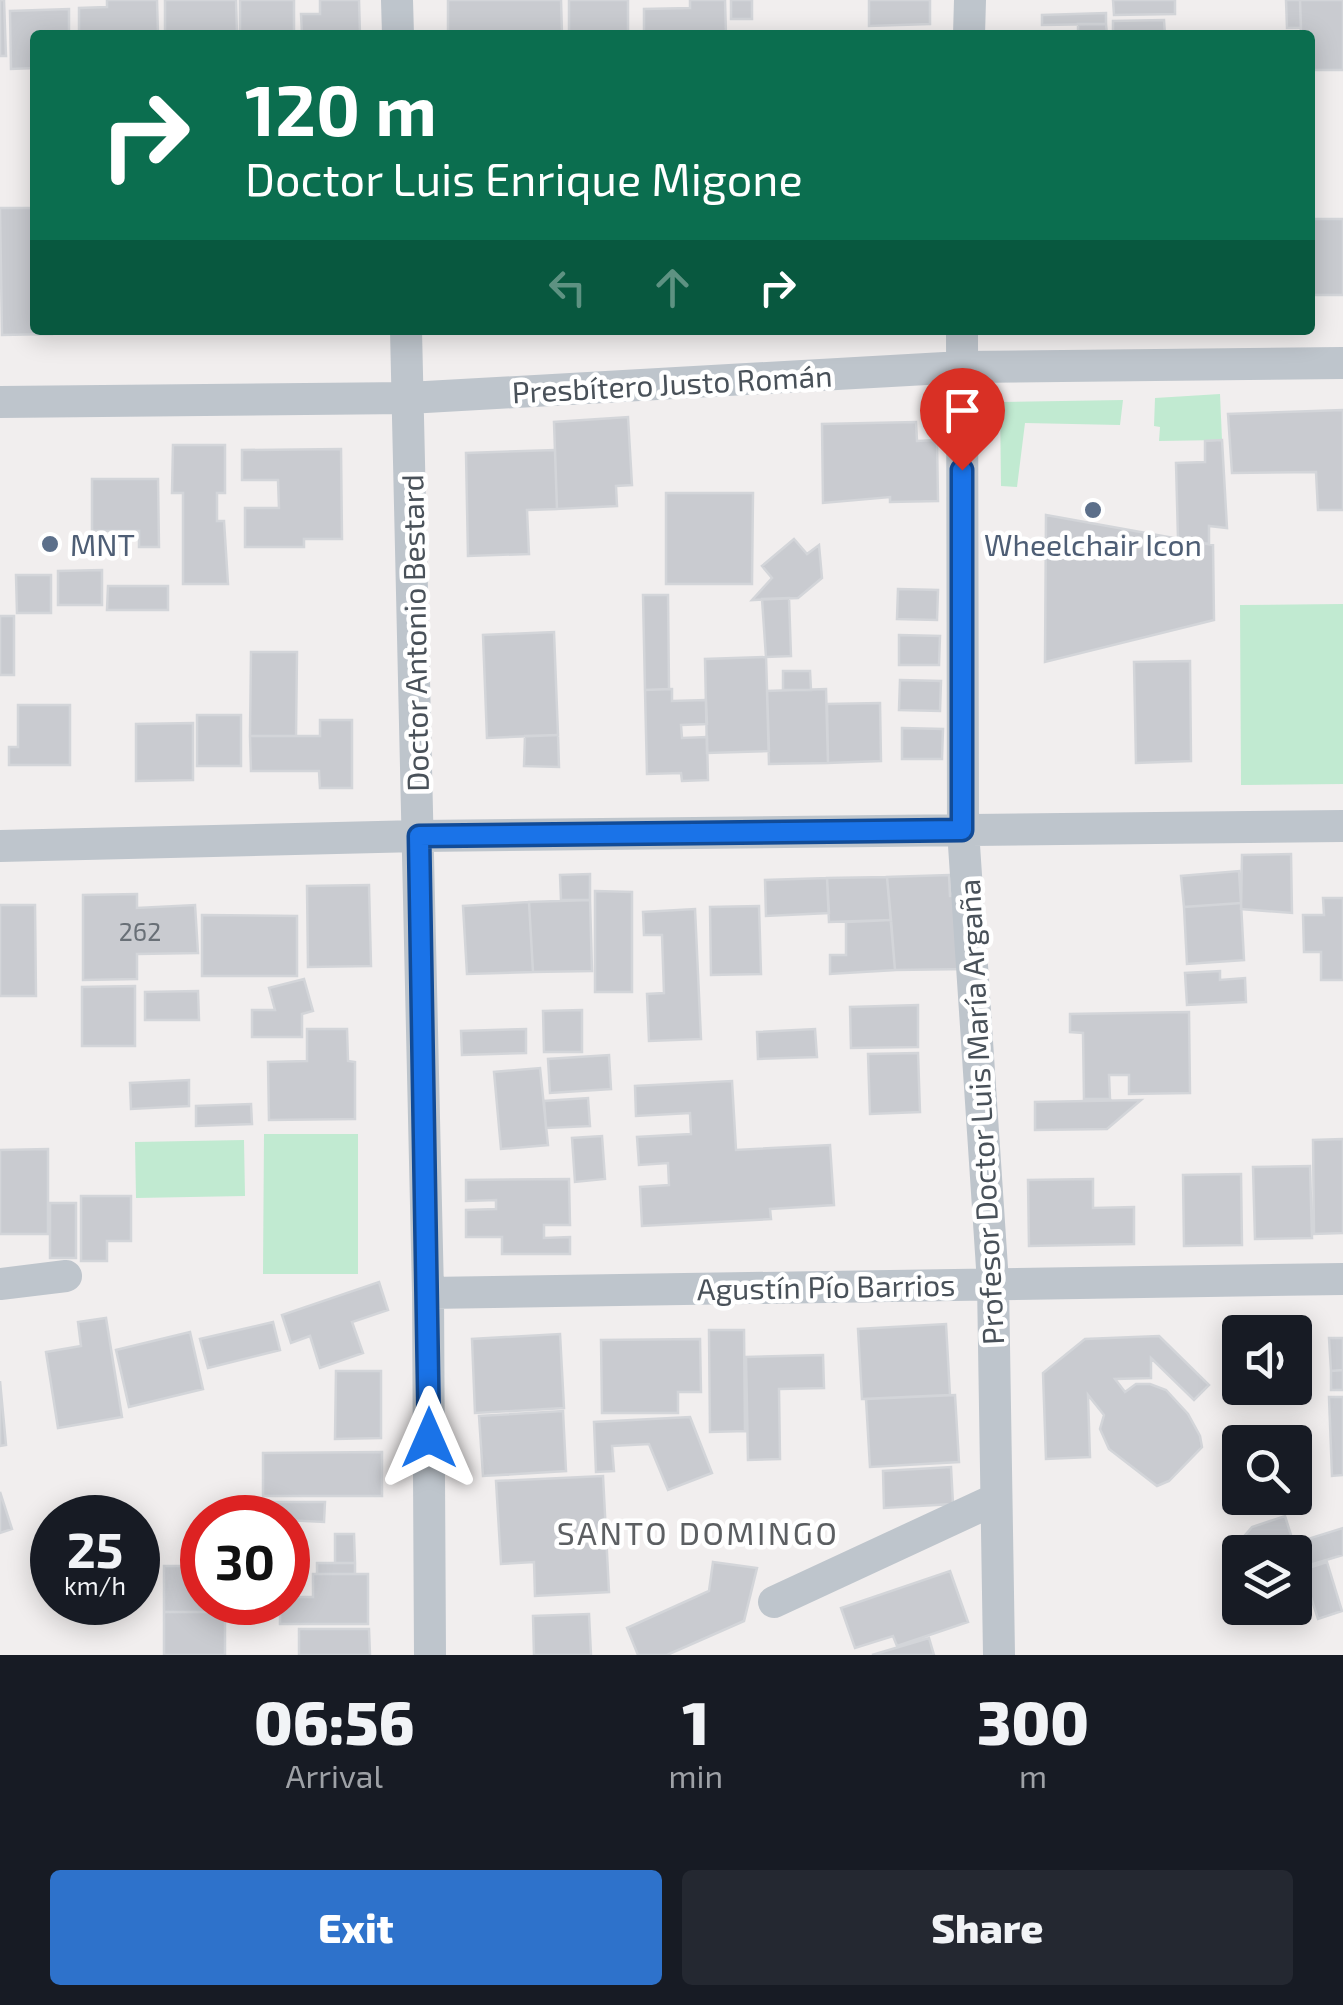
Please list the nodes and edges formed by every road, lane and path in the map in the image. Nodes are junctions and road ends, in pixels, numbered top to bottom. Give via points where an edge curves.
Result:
1 (396, 0) edge
2 (970, 0) edge
3 (398, 30) edge
4 (970, 30) edge
5 (406, 335) edge
6 (962, 335) edge
7 (1343, 364) edge
8 (962, 366) junction
9 (408, 398) junction
10 (0, 402) edge
11 (1343, 826) edge
12 (962, 830) junction
13 (419, 836) junction
14 (0, 846) edge
15 (66, 1276) dead end
16 (1343, 1279) edge
17 (993, 1283) junction
18 (0, 1284) edge
19 (428, 1292) junction
20 (996, 1500) junction
21 (774, 1602) dead end
22 (430, 1655) edge
23 (999, 1655) edge

1 - 3 street
2 - 4 street
5 - 9 street, Doctor Antonio Bestard
6 - 8 street, Profesor Doctor Luis María Argaña
7 - 8 street, Presbítero Justo Román
8 - 9 street, Presbítero Justo Román
8 - 12 street, Profesor Doctor Luis María Argaña
9 - 10 street, Presbítero Justo Román
9 - 13 street, Doctor Antonio Bestard
11 - 12 street
12 - 13 street
12 - 17 street, Profesor Doctor Luis María Argaña
13 - 14 street
13 - 19 street, Doctor Antonio Bestard
15 - 18 street
16 - 17 street, Agustín Pío Barrios
17 - 19 street, Agustín Pío Barrios
17 - 20 street, Profesor Doctor Luis María Argaña
19 - 22 street, Doctor Antonio Bestard
20 - 21 street
20 - 23 street, Profesor Doctor Luis María Argaña

